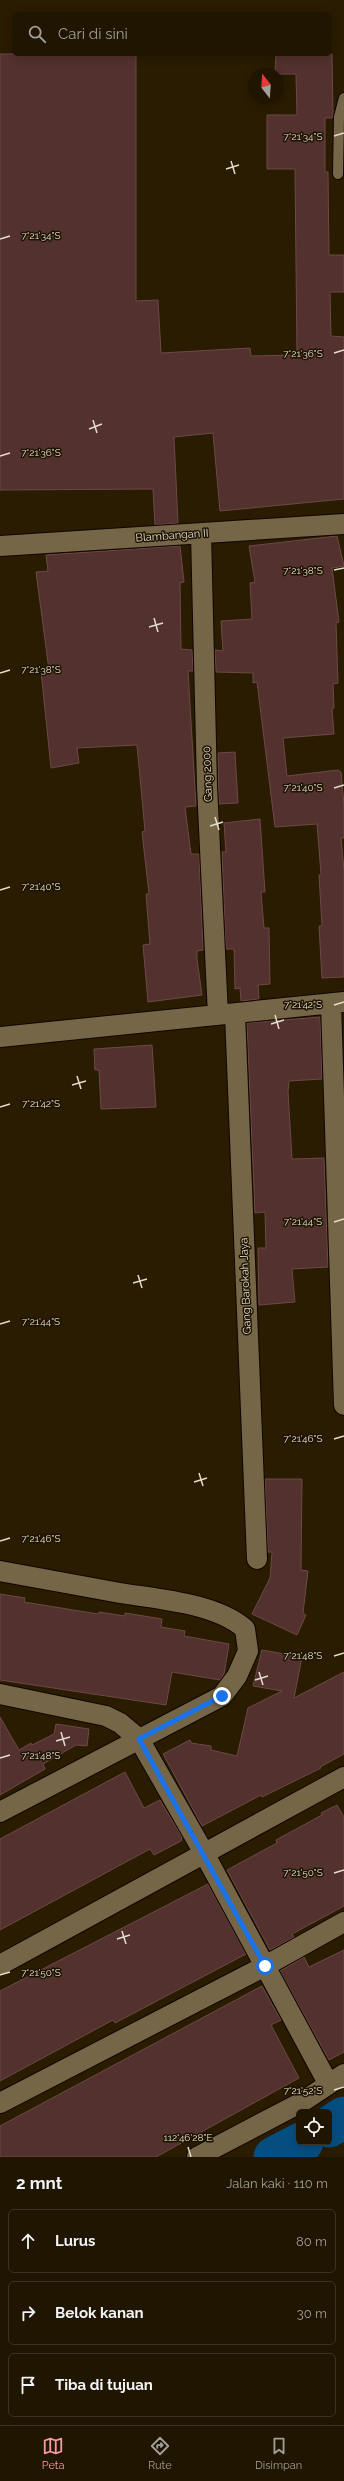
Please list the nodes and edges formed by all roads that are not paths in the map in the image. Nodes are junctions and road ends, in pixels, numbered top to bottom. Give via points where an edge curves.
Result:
1 (344, 98) edge
2 (338, 174) dead end
3 (344, 524) edge
4 (201, 533) junction
5 (0, 546) edge
6 (338, 1003) edge
7 (226, 1014) junction
8 (0, 1037) edge
9 (344, 1405) edge
10 (257, 1559) dead end
11 (0, 1571) edge
12 (0, 1694) edge
13 (139, 1739) junction
14 (344, 1778) edge
15 (0, 1812) edge
16 (204, 1853) junction
17 (344, 1922) edge
18 (0, 1965) edge
19 (265, 1966) junction
20 (336, 2078) edge
21 (0, 2104) edge
22 (197, 2157) edge

1 - 2 lane via 339,117
3 - 4 street, Blambangan II
4 - 5 street, Blambangan II
4 - 7 street, Gang 2000 via 207,786
6 - 7 street
6 - 9 street
7 - 8 street
7 - 10 street, Gang Barokah Jaya
11 - 13 street via 181,1604 220,1614 235,1620 244,1629 248,1652 237,1676 222,1696
12 - 13 street via 106,1716 120,1723
13 - 15 street
13 - 16 street
14 - 16 street
16 - 18 street
16 - 19 street
17 - 19 street
19 - 20 street
19 - 21 street
20 - 22 street via 302,2102

